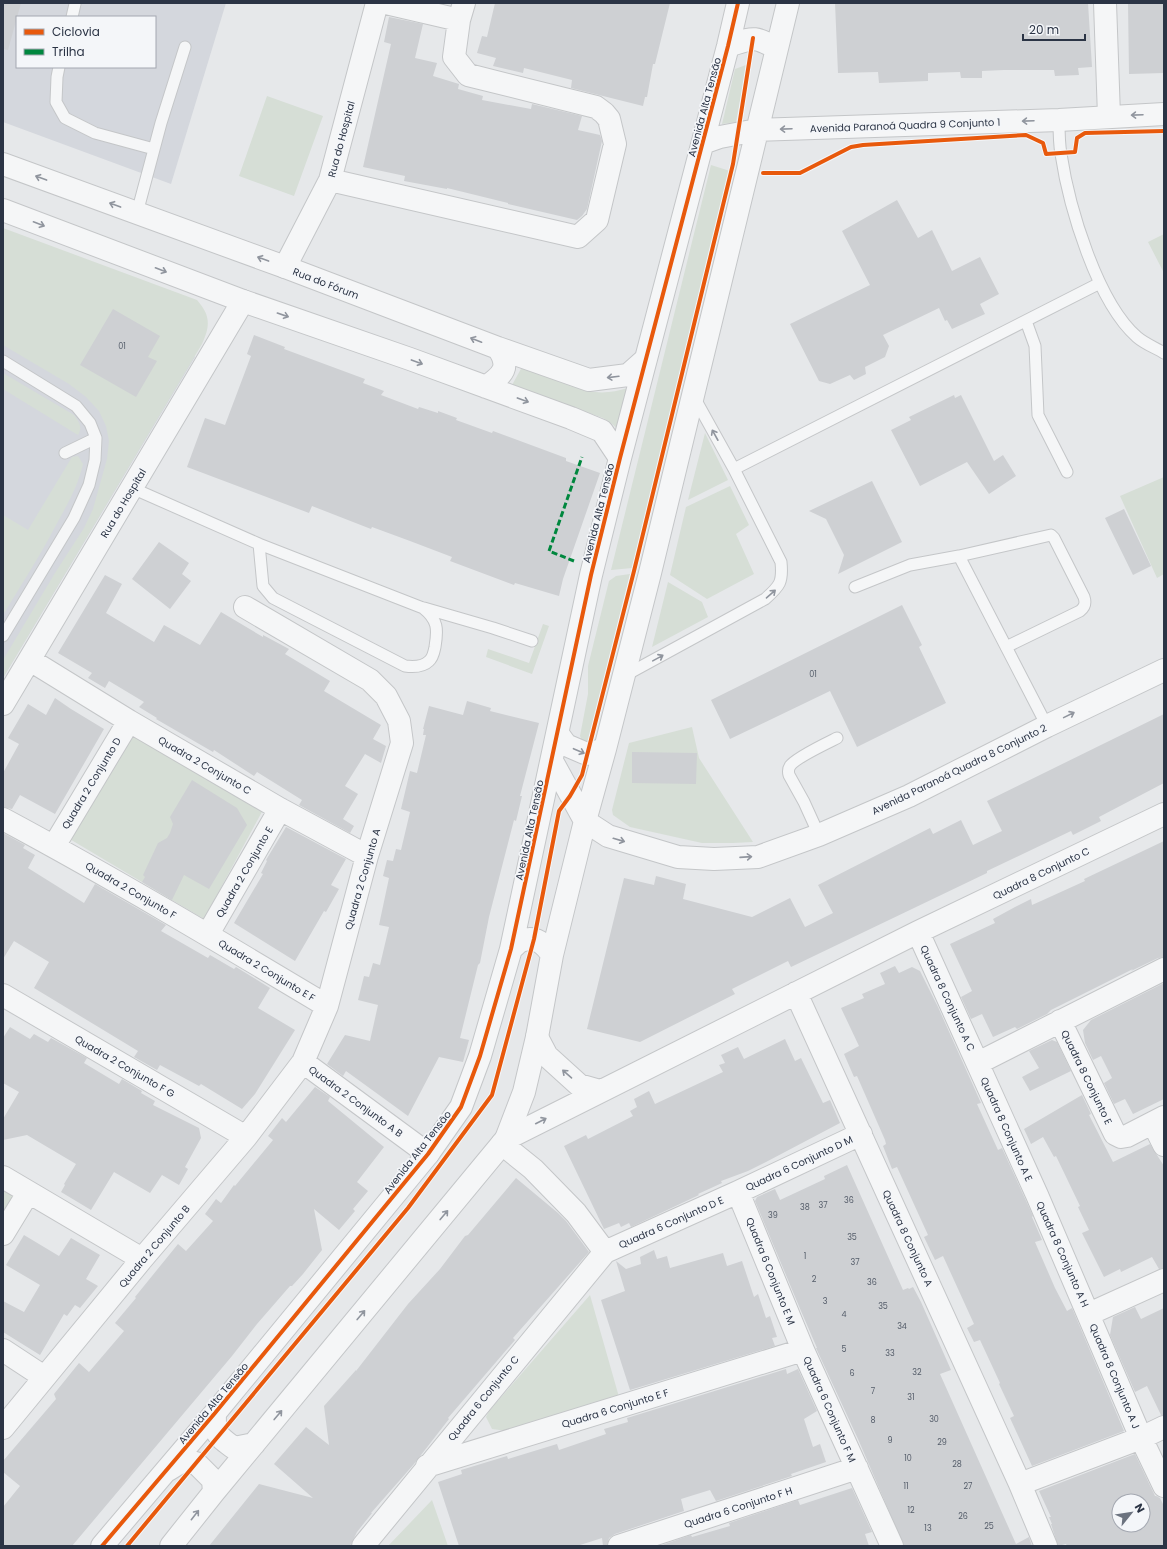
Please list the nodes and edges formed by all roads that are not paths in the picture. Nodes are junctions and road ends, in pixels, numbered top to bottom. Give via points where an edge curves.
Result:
1 (377, 3) edge
2 (386, 3) edge
3 (738, 3) edge
4 (788, 3) edge
5 (1105, 3) edge
6 (76, 4) dead end
7 (462, 11) edge
8 (72, 16) edge
9 (728, 46) junction
10 (185, 47) dead end
11 (776, 48) junction
12 (59, 68) edge
13 (1164, 114) edge
14 (1109, 116) junction
15 (1059, 120) junction
16 (757, 130) junction
17 (703, 143) junction
18 (154, 149) junction
19 (3, 164) edge
20 (330, 180) junction
21 (3, 210) edge
22 (137, 213) junction
23 (285, 267) junction
24 (1100, 283) junction
25 (242, 301) junction
26 (1026, 321) junction
27 (498, 348) junction
28 (1164, 352) edge
29 (646, 359) junction
30 (3, 361) edge
31 (486, 387) junction
32 (693, 394) junction
33 (96, 438) junction
34 (65, 453) dead end
35 (620, 458) junction
36 (734, 469) junction
37 (1067, 472) dead end
38 (132, 488) junction
39 (259, 544) junction
40 (959, 556) junction
41 (855, 587) dead end
42 (245, 607) dead end
43 (423, 608) junction
44 (3, 636) edge
45 (532, 641) dead end
46 (1006, 647) junction
47 (30, 660) junction
48 (1164, 670) edge
49 (624, 676) junction
50 (3, 704) edge
51 (129, 721) junction
52 (1047, 726) junction
53 (558, 734) junction
54 (837, 738) dead end
55 (605, 749) junction
56 (552, 762) junction
57 (280, 809) junction
58 (1164, 814) edge
59 (3, 819) edge
60 (585, 821) junction
61 (819, 836) junction
62 (54, 846) junction
63 (368, 856) junction
64 (918, 932) junction
65 (208, 934) junction
66 (511, 950) junction
67 (552, 955) junction
68 (1164, 969) edge
69 (796, 993) junction
70 (3, 995) edge
71 (327, 1006) junction
72 (1060, 1021) junction
73 (537, 1037) junction
74 (303, 1062) junction
75 (978, 1063) junction
76 (600, 1091) junction
77 (1158, 1120) edge
78 (861, 1134) junction
79 (246, 1137) junction
80 (504, 1141) junction
81 (1164, 1145) edge
82 (428, 1154) junction
83 (3, 1177) edge
84 (738, 1192) junction
85 (28, 1193) junction
86 (1037, 1195) joint
87 (3, 1234) edge
88 (605, 1252) junction
89 (142, 1259) junction
90 (1164, 1280) edge
91 (1089, 1314) junction
92 (3, 1350) edge
93 (803, 1350) junction
94 (44, 1377) junction
95 (216, 1413) junction
96 (1164, 1427) edge
97 (3, 1428) edge
98 (1141, 1438) junction
99 (254, 1444) junction
100 (428, 1466) junction
101 (857, 1468) junction
102 (168, 1470) junction
103 (1020, 1484) junction
104 (1164, 1486) edge
105 (214, 1492) junction
106 (102, 1546) edge
107 (171, 1546) edge
108 (363, 1546) edge
109 (619, 1546) edge
110 (892, 1546) edge
111 (1046, 1546) edge

1 - 20 street, Rua do Hospital
2 - 7 street
3 - 9 street, Avenida Alta Tensão
4 - 11 street
5 - 14 street
6 - 8 lane
7 - 20 street via 454,57 468,76 596,107 609,119 616,144 597,220 578,237
9 - 11 street via 753,38
9 - 17 street, Avenida Alta Tensão
10 - 18 lane
11 - 16 street
12 - 18 lane via 56,102 65,118 95,133
13 -> 14 street, Avenida Paranoá Quadra 9 Conjunto 1
14 - 15 street, Avenida Paranoá Quadra 9 Conjunto 1
15 -> 16 street, Avenida Paranoá Quadra 9 Conjunto 1
15 - 24 lane via 1061,153 1074,212
16 - 17 street, Avenida Paranoá Quadra 9 Conjunto 1
16 - 32 street
17 - 29 street, Avenida Alta Tensão
18 - 22 lane
22 -> 19 street, Rua do Fórum
20 - 23 street, Rua do Hospital
21 -> 25 street
23 -> 22 street, Rua do Fórum
27 -> 23 street, Rua do Fórum
24 - 26 lane
24 - 28 lane via 1119,317 1138,338
25 -> 31 street
25 - 38 street, Rua do Hospital
26 - 36 lane
26 - 37 lane via 1035,346 1038,415
29 -> 27 street, Rua do Fórum via 628,375 589,380
27 - 31 street via 504,358 504,369 498,379
29 - 35 street, Avenida Alta Tensão
30 - 33 lane via 76,406 90,423
31 -> 35 street via 602,431
36 -> 32 lane
32 - 49 street
33 - 34 lane
33 - 44 lane via 95,460 74,518
35 - 53 street, Avenida Alta Tensão via 591,574
49 -> 36 lane via 765,599 777,589 782,576 781,562
38 - 39 lane
38 - 47 street, Rua do Hospital
39 - 43 lane
39 - 43 lane via 263,586 273,598 405,666 421,665 430,661 434,654 437,625
40 - 41 lane via 910,565
40 - 46 lane
40 - 46 lane via 1048,534 1054,538 1084,597 1085,605 1083,609
42 - 63 street, Quadra 2 Conjunto A via 370,680 386,696 399,721 402,743
43 - 45 lane
46 - 52 lane
47 - 50 street, Rua do Hospital
47 - 51 street, Quadra 2 Conjunto C
52 -> 48 street, Avenida Paranoá Quadra 8 Conjunto 2
49 - 55 street
51 - 57 street, Quadra 2 Conjunto C
51 - 62 street, Quadra 2 Conjunto D
52 - 61 street, Avenida Paranoá Quadra 8 Conjunto 2 via 909,796
53 -> 55 street via 566,745 587,754
53 - 56 street, Avenida Alta Tensão
54 - 61 lane via 795,761 788,771
55 - 60 street
56 - 60 street, Avenida Paranoá Quadra 8 Conjunto 2
56 - 66 street, Avenida Alta Tensão
57 - 63 street, Quadra 2 Conjunto C
57 - 65 street, Quadra 2 Conjunto E
58 - 64 street, Quadra 8 Conjunto C
59 - 62 street, Quadra 2 Conjunto F
60 -> 61 street, Avenida Paranoá Quadra 8 Conjunto 2 via 608,836 678,857 758,857
60 - 67 street
62 - 65 street, Quadra 2 Conjunto F
63 - 71 street, Quadra 2 Conjunto A
64 - 69 street, Quadra 8 Conjunto C
64 - 75 street, Quadra 8 Conjunto A C
65 - 71 street, Quadra 2 Conjunto E F
66 - 67 street via 521,941 534,939 545,945
66 - 82 street, Avenida Alta Tensão via 480,1056 461,1107
67 - 73 street
68 - 72 street
69 - 76 street, Quadra 8 Conjunto C
69 - 78 street, Quadra 8 Conjunto A
70 - 79 street, Quadra 2 Conjunto F G
71 - 74 street, Quadra 2 Conjunto A
72 - 75 street
72 - 77 street, Quadra 8 Conjunto E via 1114,1134 1127,1136
76 -> 73 street via 579,1085 547,1056
73 - 80 street via 524,1092
74 - 79 street, Quadra 2 Conjunto B
74 - 82 street, Quadra 2 Conjunto A B
75 - 86 street, Quadra 8 Conjunto A E
80 -> 76 street, Quadra 8 Conjunto C
77 - 81 street
78 - 84 street, Quadra 6 Conjunto D M
78 - 103 street, Quadra 8 Conjunto A
79 - 89 street, Quadra 2 Conjunto B
80 - 88 street via 576,1213
99 -> 80 street
82 - 95 street, Avenida Alta Tensão
83 - 85 street
84 - 88 street, Quadra 6 Conjunto D E
84 - 93 street, Quadra 6 Conjunto E M
85 - 87 street
85 - 89 street
86 - 91 street, Quadra 8 Conjunto A H
88 - 100 street, Quadra 6 Conjunto C
89 - 94 street, Quadra 2 Conjunto B
90 - 91 street
91 - 98 street, Quadra 8 Conjunto A J
92 - 94 street
93 - 100 street, Quadra 6 Conjunto E F
93 - 101 street, Quadra 6 Conjunto F M
94 - 97 street, Quadra 2 Conjunto B
95 - 99 street via 218,1436 234,1448
95 - 102 street, Avenida Alta Tensão
96 - 98 street
98 - 103 street
98 - 104 street, Quadra 8 Conjunto A J
99 - 105 street
100 - 108 street, Quadra 6 Conjunto C
101 - 109 street, Quadra 6 Conjunto F H
101 - 110 street, Quadra 6 Conjunto F M
102 - 105 street via 181,1462 196,1463 213,1480
102 - 106 street, Avenida Alta Tensão
103 - 111 street, Quadra 8 Conjunto A
107 -> 105 street

